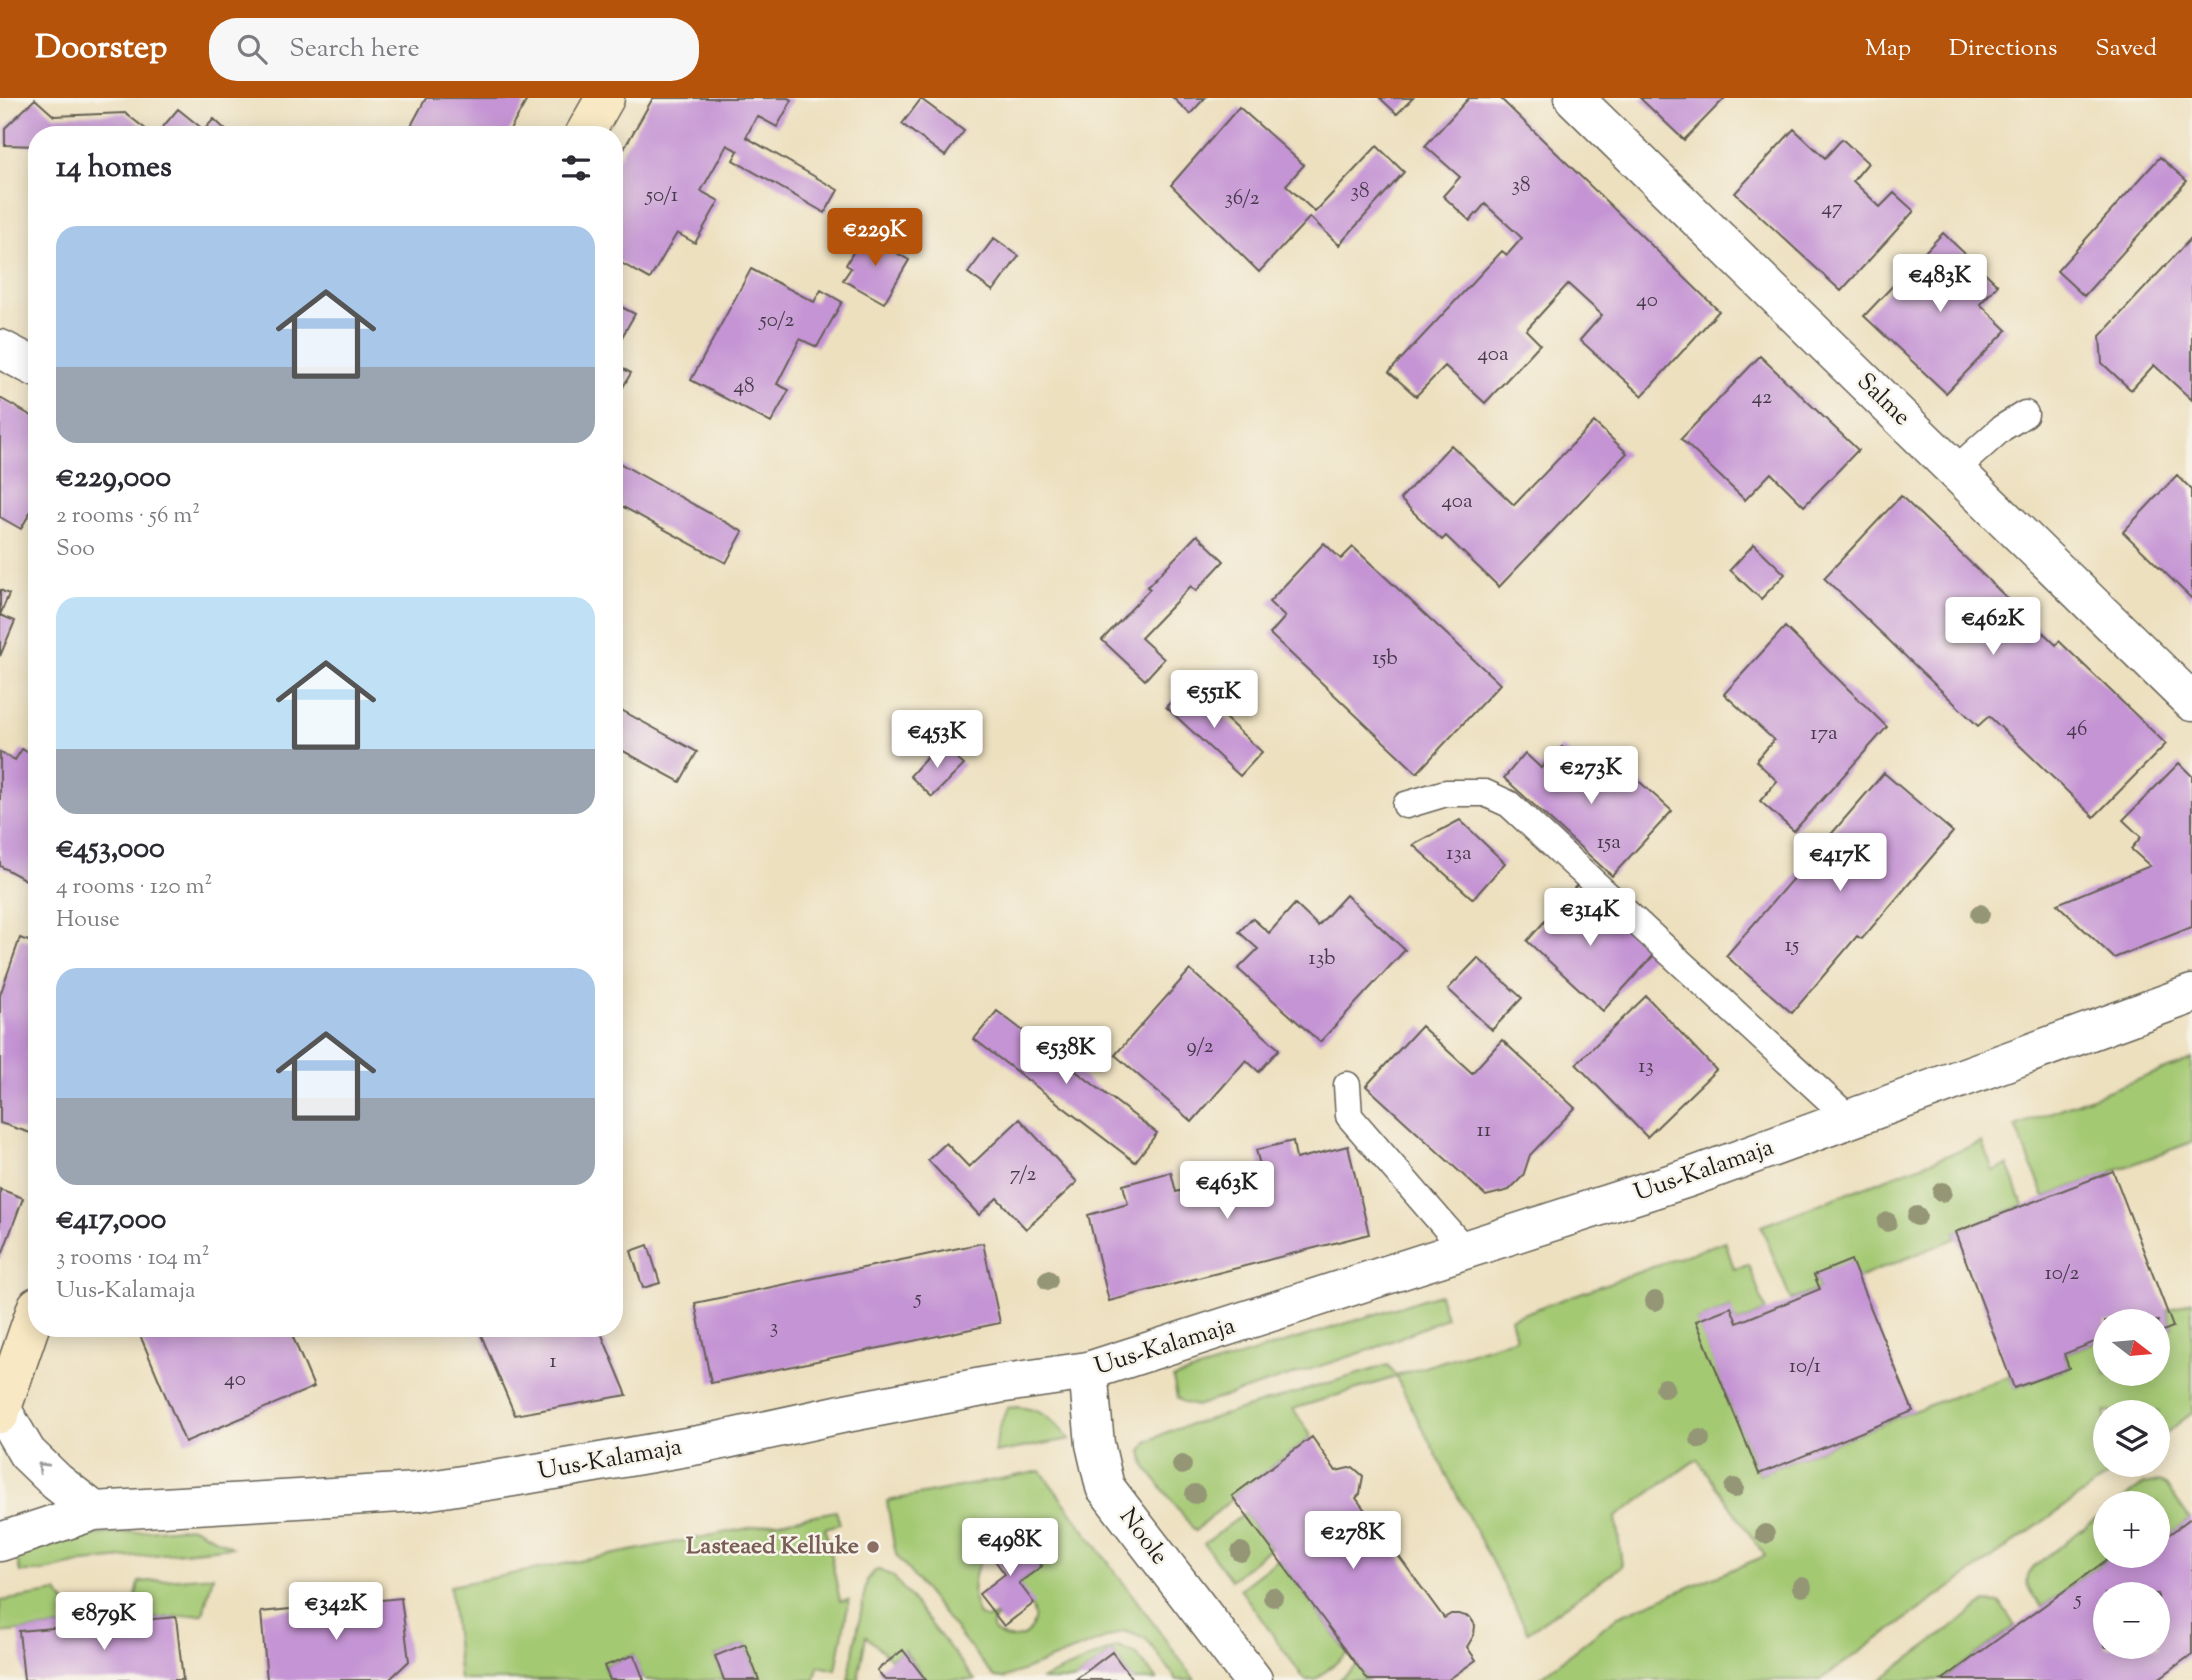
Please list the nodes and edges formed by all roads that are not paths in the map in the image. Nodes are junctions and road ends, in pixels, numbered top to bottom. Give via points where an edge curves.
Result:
1 (605, 98) edge
2 (1574, 98) edge
3 (589, 126) edge
4 (0, 349) edge
5 (28, 363) edge
6 (2025, 414) dead end
7 (1955, 470) junction
8 (2192, 702) edge
9 (1406, 805) dead end
10 (2192, 994) edge
11 (1347, 1085) dead end
12 (1850, 1119) junction
13 (1466, 1251) junction
14 (28, 1332) edge
15 (1088, 1371) junction
16 (1, 1412) edge
17 (94, 1511) junction
18 (0, 1542) edge
19 (1252, 1680) edge

1 - 3 street
2 - 7 street, Salme
4 - 5 street
6 - 7 lane
7 - 8 street, Salme
9 - 12 lane via 1446,793 1485,793 1509,804
10 - 12 street, Uus-Kalamaja
11 - 13 lane via 1349,1116
12 - 13 street, Uus-Kalamaja
13 - 15 street, Uus-Kalamaja
14 - 16 street
15 - 17 street, Uus-Kalamaja via 998,1384 704,1444 418,1492
15 - 19 street, Noole via 1105,1487
17 -> 16 street via 27,1453
17 - 18 street, Uus-Kalamaja

